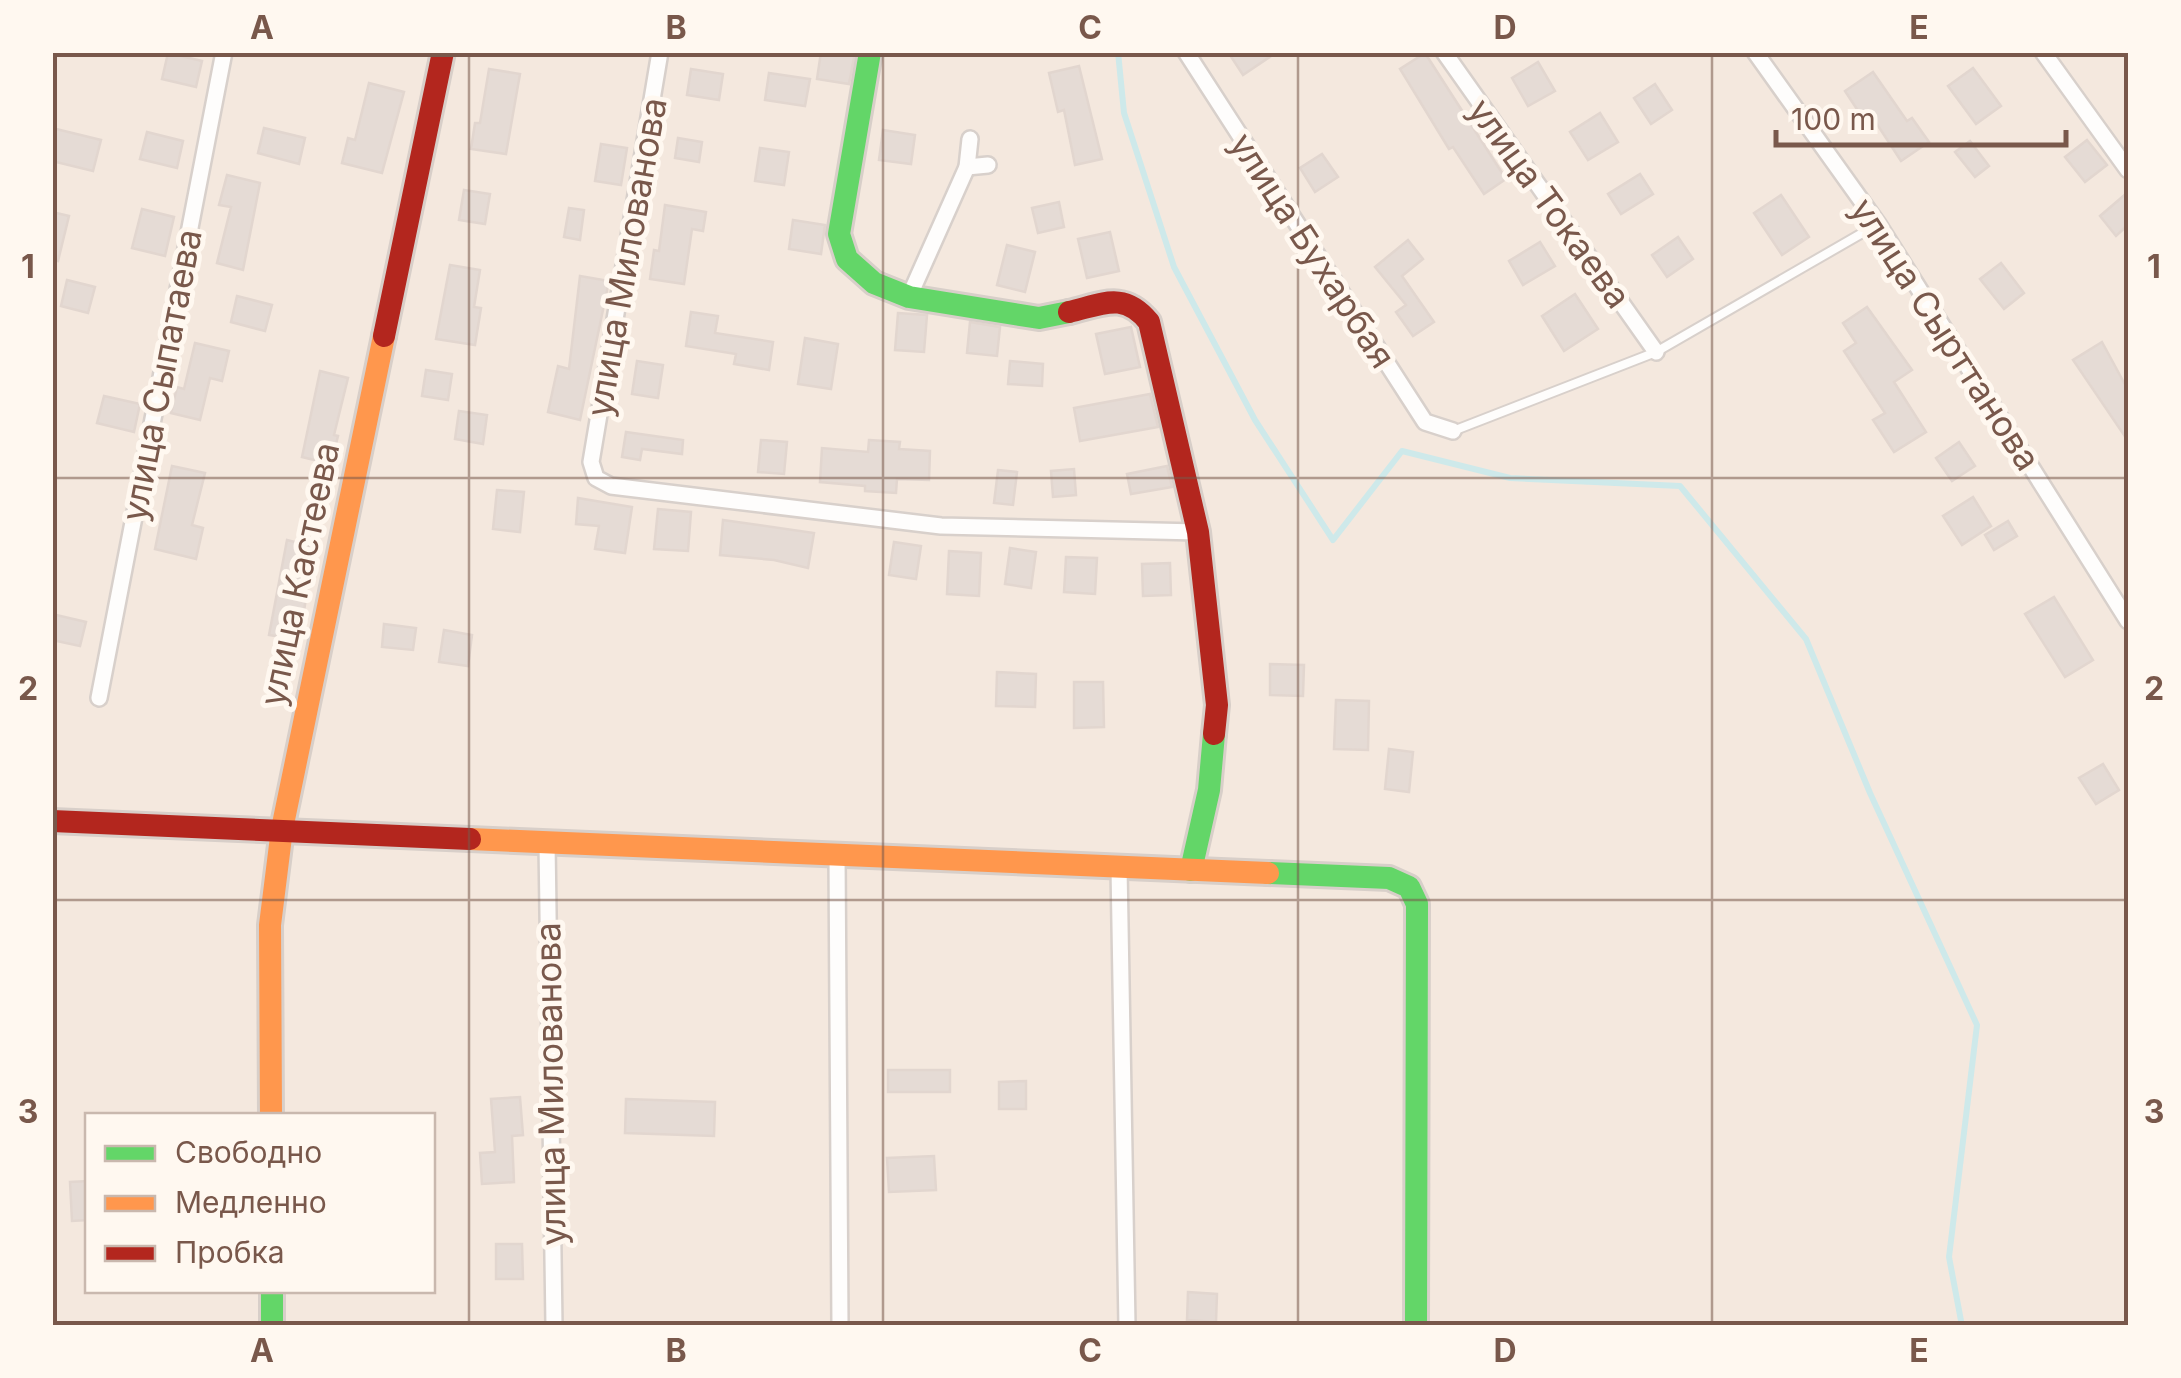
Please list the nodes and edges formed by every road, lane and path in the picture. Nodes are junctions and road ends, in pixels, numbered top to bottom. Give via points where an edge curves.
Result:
1 (224, 52) edge
2 (443, 52) edge
3 (660, 52) edge
4 (870, 52) edge
5 (1186, 52) edge
6 (1444, 52) edge
7 (1755, 52) edge
8 (2043, 52) edge
9 (970, 138) dead end
10 (988, 165) dead end
11 (967, 167) junction
12 (2128, 170) edge
13 (1878, 224) junction
14 (909, 297) junction
15 (1656, 352) junction
16 (1453, 431) joint
17 (1198, 532) junction
18 (2128, 621) edge
19 (99, 698) dead end
20 (52, 821) edge
21 (282, 829) junction
22 (547, 843) junction
23 (837, 855) junction
24 (1120, 867) junction
25 (1192, 870) junction
26 (270, 1113) edge
27 (272, 1293) edge
28 (272, 1326) edge
29 (554, 1326) edge
30 (840, 1326) edge
31 (1127, 1326) edge
32 (1416, 1326) edge

1 - 19 street, улица Сыпатаева
2 - 21 street, улица Кастеева
3 - 17 street, улица Милованова via 591,462 596,478 611,486 942,526
4 - 14 street via 839,234 846,259 874,282
5 - 16 street, улица Бухарбая via 1425,422
6 - 15 street, улица Токаева
7 - 13 street, улица Сырттанова
8 - 12 street
9 - 11 street
10 - 11 street
11 - 14 street
13 - 15 lane
13 - 18 street, улица Сырттанова
14 - 17 street via 1039,318 1118,301 1137,307 1149,322
15 - 16 lane
17 - 25 street via 1217,704
20 - 21 street
21 - 22 street
21 - 26 street, улица Кастеева via 270,925
22 - 23 street
22 - 29 street, улица Милованова
23 - 24 street
23 - 30 street
24 - 25 street
24 - 31 street
25 - 32 street via 1390,878 1409,887 1417,904
27 - 28 street

